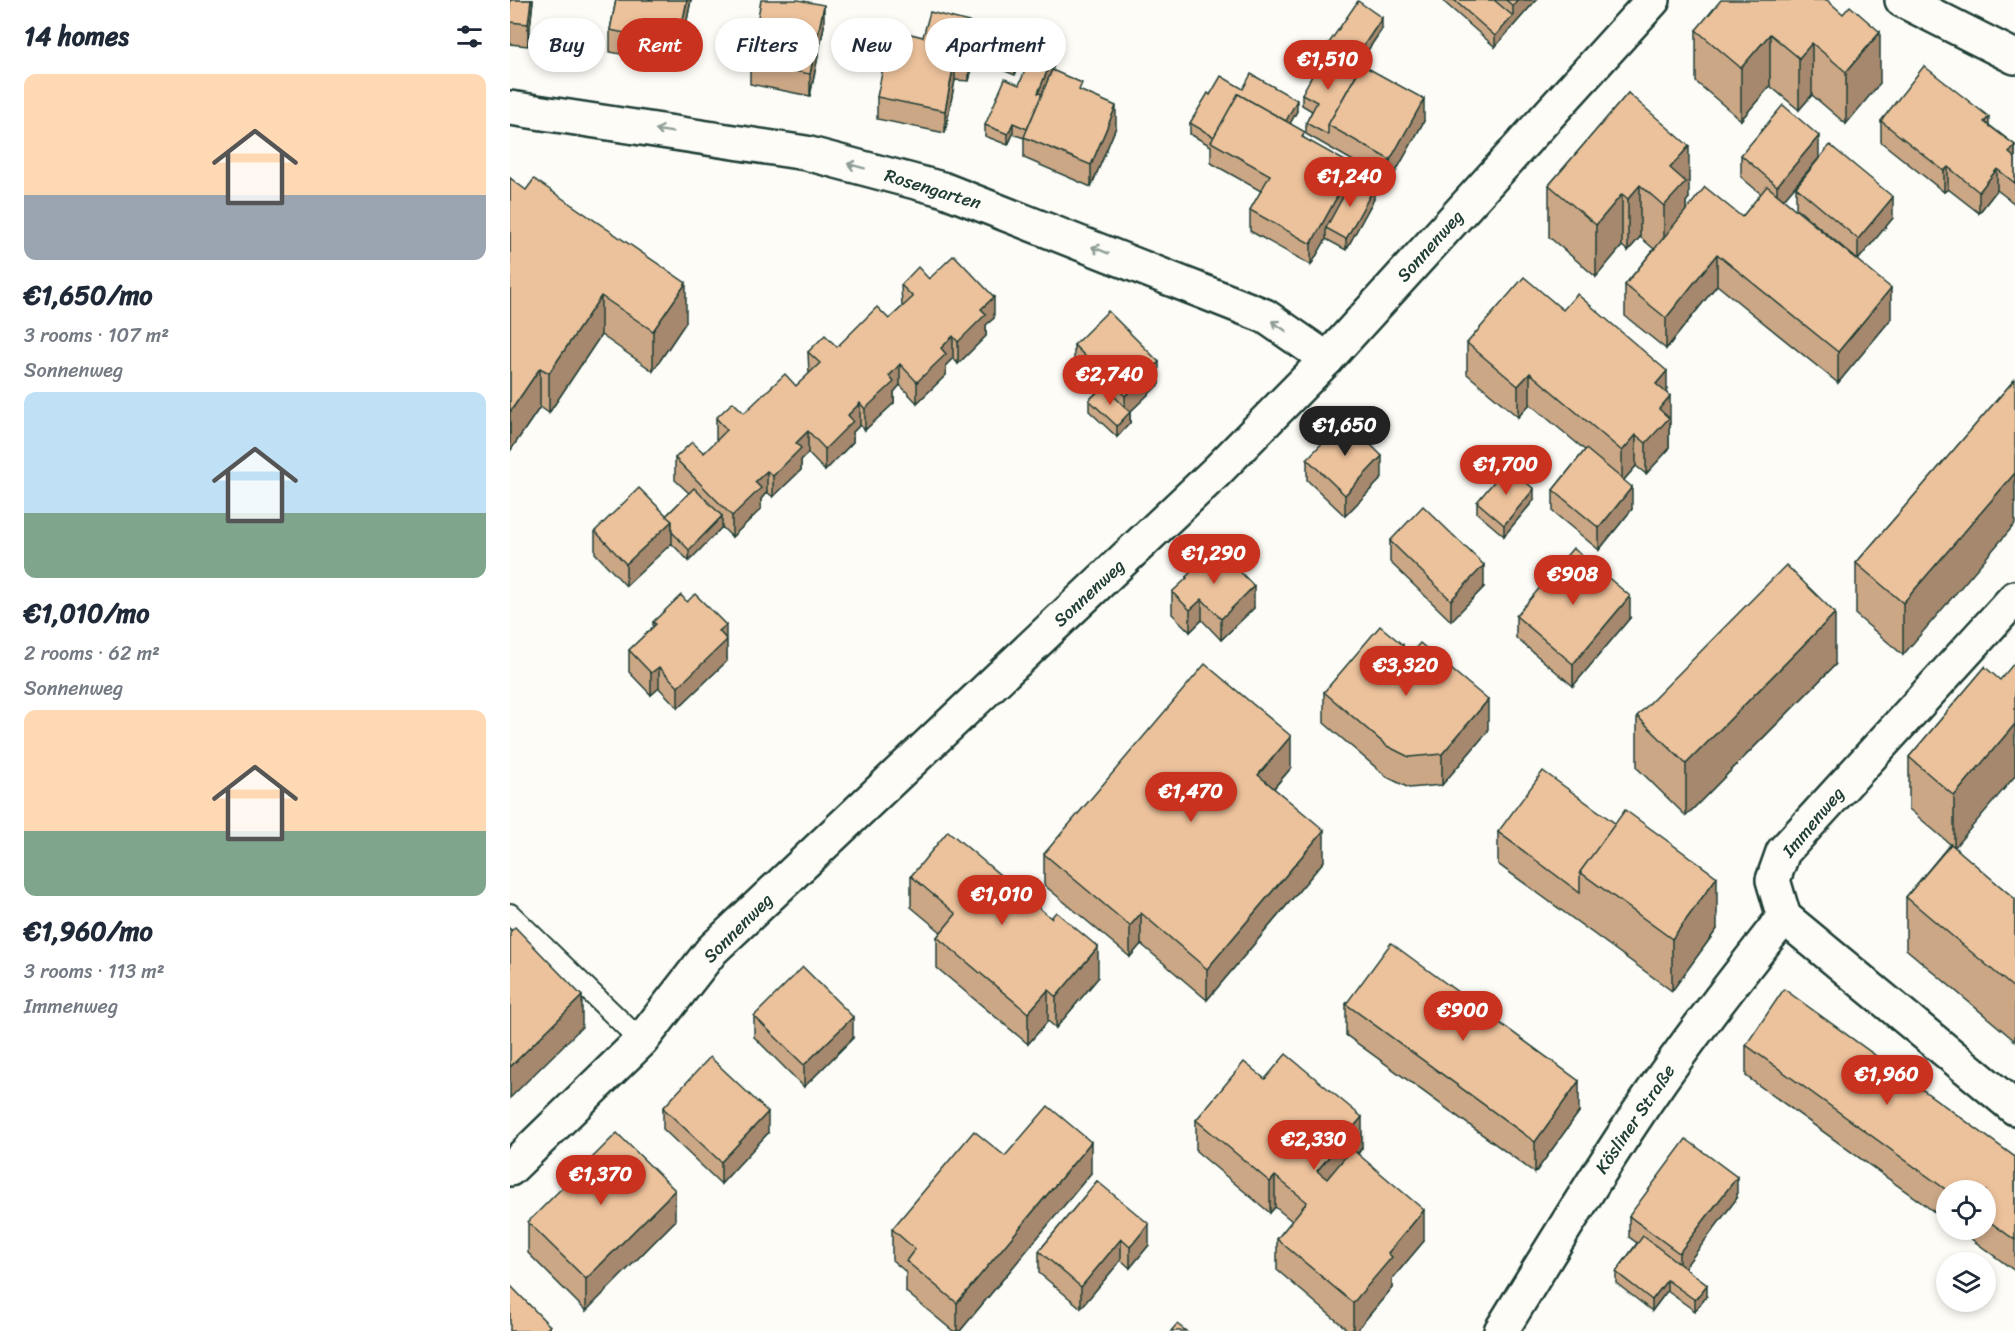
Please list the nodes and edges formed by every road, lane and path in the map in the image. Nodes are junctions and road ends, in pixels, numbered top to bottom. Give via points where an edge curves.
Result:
1 (1653, 0) edge
2 (1902, 0) edge
3 (2015, 57) edge
4 (510, 108) edge
5 (1327, 359) junction
6 (2015, 598) edge
7 (510, 914) edge
8 (1784, 917) junction
9 (641, 1041) junction
10 (2015, 1108) edge
11 (510, 1169) edge
12 (1501, 1331) edge

1 - 5 street, Sonnenweg
2 - 3 street
5 -> 4 street, Rosengarten via 1265,316 942,189 806,153
5 - 9 street, Sonnenweg via 1216,472 712,950
6 - 8 street, Immenweg via 1783,852 1773,880
7 - 9 lane
8 - 10 street
8 - 12 street, Kösliner Straße via 1647,1100
9 - 11 street, Sonnenweg

